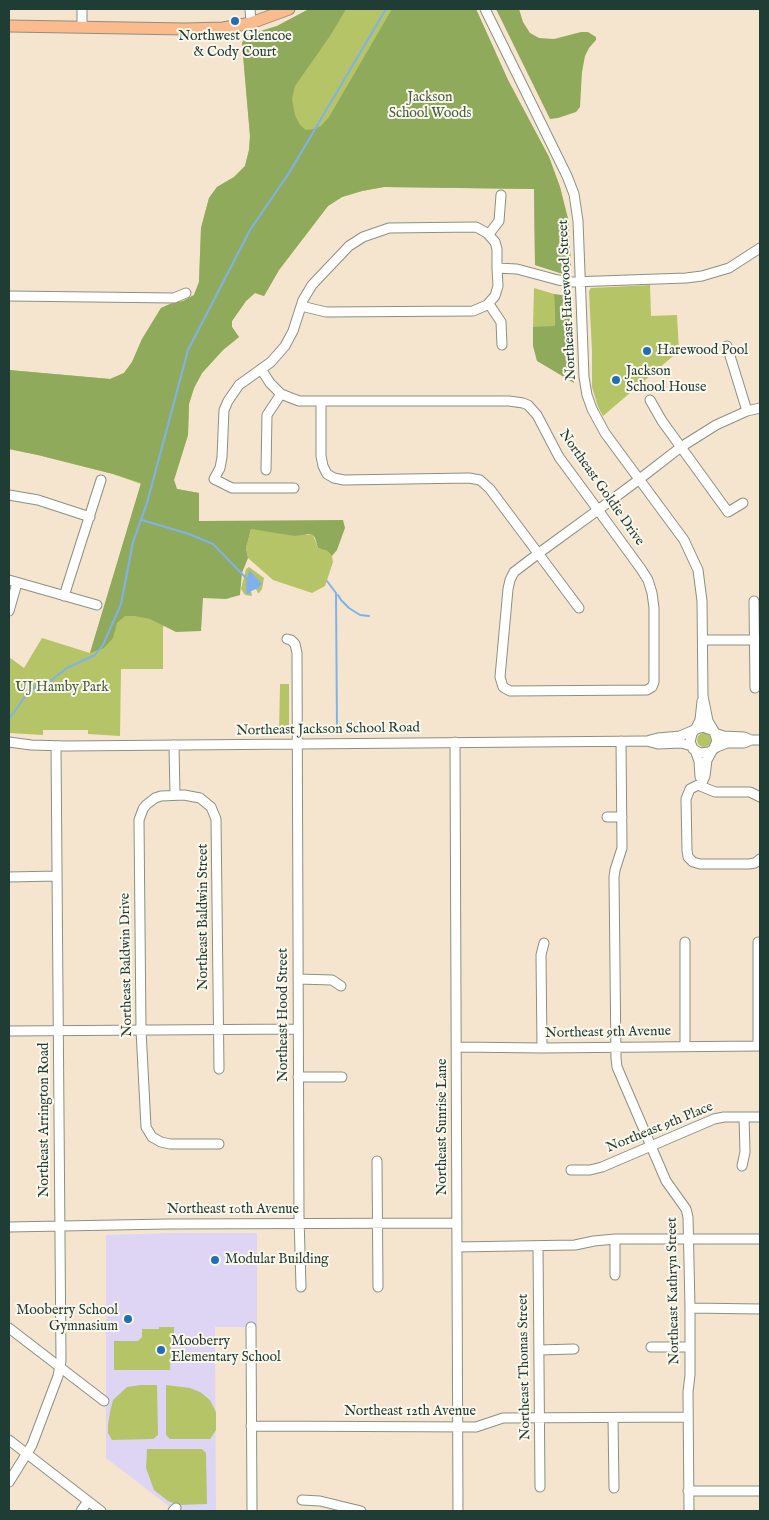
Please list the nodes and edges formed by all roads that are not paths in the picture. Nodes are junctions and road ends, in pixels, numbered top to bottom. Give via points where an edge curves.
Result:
1 (82, 9) edge
2 (250, 9) edge
3 (289, 9) edge
4 (485, 9) edge
5 (251, 23) junction
6 (9, 26) edge
7 (82, 27) junction
8 (500, 195) dead end
9 (489, 234) junction
10 (760, 248) edge
11 (498, 268) junction
12 (581, 282) junction
13 (186, 293) dead end
14 (9, 296) edge
15 (489, 304) junction
16 (301, 306) junction
17 (502, 345) dead end
18 (727, 346) dead end
19 (261, 369) junction
20 (281, 394) junction
21 (650, 400) dead end
22 (321, 401) junction
23 (760, 408) edge
24 (747, 411) junction
25 (681, 447) junction
26 (266, 470) dead end
27 (639, 479) junction
28 (101, 480) dead end
29 (294, 488) dead end
30 (9, 495) edge
31 (744, 503) dead end
32 (598, 510) junction
33 (90, 517) junction
34 (539, 553) junction
35 (13, 582) edge
36 (64, 596) junction
37 (754, 601) dead end
38 (97, 604) dead end
39 (579, 608) dead end
40 (9, 611) edge
41 (287, 639) dead end
42 (703, 640) junction
43 (758, 640) edge
44 (755, 688) dead end
45 (703, 696) junction
46 (695, 730) junction
47 (714, 732) junction
48 (756, 740) edge
49 (621, 741) junction
50 (647, 741) junction
51 (9, 742) edge
52 (455, 742) junction
53 (297, 744) junction
54 (174, 745) junction
55 (56, 746) junction
56 (693, 748) junction
57 (712, 750) junction
58 (701, 785) junction
59 (175, 795) junction
60 (760, 797) edge
61 (607, 817) dead end
62 (622, 817) junction
63 (760, 859) edge
64 (57, 876) junction
65 (9, 877) edge
66 (685, 942) dead end
67 (758, 942) dead end
68 (544, 943) dead end
69 (298, 979) junction
70 (341, 986) dead end
71 (218, 1029) junction
72 (298, 1029) junction
73 (141, 1030) junction
74 (9, 1031) edge
75 (58, 1031) junction
76 (456, 1046) junction
77 (615, 1046) junction
78 (685, 1046) junction
79 (759, 1046) edge
80 (542, 1048) junction
81 (219, 1069) dead end
82 (298, 1077) junction
83 (342, 1077) dead end
84 (744, 1117) junction
85 (760, 1117) edge
86 (218, 1144) dead end
87 (651, 1146) junction
88 (377, 1161) dead end
89 (742, 1166) dead end
90 (572, 1170) dead end
91 (378, 1223) junction
92 (456, 1223) junction
93 (299, 1224) junction
94 (9, 1227) edge
95 (59, 1227) junction
96 (760, 1238) edge
97 (689, 1239) junction
98 (615, 1240) junction
99 (538, 1246) junction
100 (457, 1247) junction
101 (615, 1276) dead end
102 (301, 1287) dead end
103 (378, 1287) dead end
104 (690, 1308) junction
105 (760, 1309) edge
106 (251, 1327) dead end
107 (9, 1328) edge
108 (651, 1347) dead end
109 (689, 1347) junction
110 (574, 1349) dead end
111 (539, 1350) junction
112 (60, 1367) junction
113 (104, 1401) dead end
114 (688, 1417) junction
115 (613, 1418) junction
116 (540, 1419) junction
117 (252, 1426) junction
118 (458, 1426) junction
119 (9, 1440) edge
120 (27, 1454) junction
121 (9, 1482) edge
122 (540, 1487) dead end
123 (614, 1488) dead end
124 (688, 1491) junction
125 (760, 1491) edge
126 (302, 1500) dead end
127 (88, 1501) junction
128 (81, 1511) edge
129 (101, 1511) edge
130 (252, 1511) edge
131 (362, 1511) edge
132 (458, 1511) edge
133 (688, 1511) edge

1 - 7 street
2 - 5 street
3 - 5 main road
4 - 12 street, Northeast Harewood Street via 572,188 578,214
5 - 7 main road via 202,29
6 - 7 main road
8 - 9 street via 499,222
9 - 11 street via 497,249
9 - 16 street via 473,227 398,227 372,233 355,241 339,257 312,285
10 - 12 street via 729,268 702,276
11 - 12 street
11 - 15 street via 497,291
12 - 27 street, Northeast Harewood Street via 587,395 601,427
13 - 14 street via 174,298
15 - 16 street via 471,311 326,312
15 - 17 street via 501,322
16 - 19 street via 285,346
18 - 24 street
19 - 20 street
19 - 29 street via 239,385 225,407 222,458 214,479 232,488
20 - 22 street, Northeast Goldie Drive via 299,401
20 - 26 street via 267,415
21 - 25 street
22 - 32 street, Northeast Goldie Drive via 509,400 523,403 537,415 559,457
22 - 34 street via 321,456 327,474 344,480 480,480
23 - 24 street
24 - 25 street via 716,425
25 - 27 street
25 - 31 street via 728,512
27 - 32 street
27 - 42 street, Northeast Harewood Street via 684,540 696,564 701,584
28 - 33 street
30 - 33 street via 38,500
32 - 34 street
32 - 34 street, Northeast Goldie Drive via 650,586 654,608 652,687 643,690 510,691 503,687 500,677 510,580 514,572
33 - 36 street
34 - 39 street
35 - 36 street
35 - 40 street
36 - 38 street
37 - 43 street
41 - 53 street, Northeast Hood Street via 295,644 296,653
42 - 43 street
42 - 45 street, Northeast Harewood Street
43 - 44 street
45 - 46 street, Northeast Harewood Street via 700,720
45 - 47 street, Northeast Harewood Street via 708,721
46 - 47 street via 707,727
46 - 50 street, Northeast Jackson School Road
46 - 56 street via 690,738
47 - 48 street
47 - 57 street via 717,741
48 - 57 street via 728,743
49 - 50 street, Northeast Jackson School Road
49 - 52 street, Northeast Jackson School Road
49 - 62 street, Northeast Kathryn Street
50 - 56 street, Northeast Jackson School Road via 681,743
51 - 55 street, Northeast Jackson School Road
52 - 53 street, Northeast Jackson School Road
52 - 76 street, Northeast Sunrise Lane
53 - 54 street, Northeast Jackson School Road
53 - 69 street, Northeast Hood Street
54 - 55 street, Northeast Jackson School Road
54 - 59 street
55 - 64 street, Northeast Arrington Road
56 - 57 street via 703,754
56 - 58 street via 699,760
57 - 58 street
58 - 60 street via 716,792 750,792
58 - 63 street via 694,786 687,794 688,857 700,864 750,864
59 - 71 street, Northeast Baldwin Street via 200,798 211,807 216,819
59 - 73 street, Northeast Baldwin Drive via 150,801 139,820
61 - 62 street
62 - 77 street, Northeast Kathryn Street via 621,852 614,878
64 - 65 street
64 - 75 street, Northeast Arrington Road
66 - 78 street
67 - 79 street
68 - 80 street via 541,955
69 - 70 street via 332,980
69 - 72 street, Northeast Hood Street
71 - 72 street
71 - 73 street
71 - 81 street, Northeast Baldwin Street
72 - 82 street, Northeast Hood Street
73 - 75 street
73 - 86 street, Northeast Baldwin Drive via 144,1117 152,1137 170,1144
74 - 75 street
75 - 95 street, Northeast Arrington Road
76 - 80 street, Northeast 9th Avenue
76 - 92 street, Northeast Sunrise Lane
77 - 78 street, Northeast 9th Avenue
77 - 80 street, Northeast 9th Avenue
77 - 87 street, Northeast Kathryn Street via 617,1067
78 - 79 street, Northeast 9th Avenue
82 - 83 street
82 - 93 street, Northeast Hood Street
84 - 85 street, Northeast 9th Place
84 - 87 street, Northeast 9th Place via 714,1119
84 - 89 street
87 - 90 street, Northeast 9th Place via 602,1167
87 - 97 street, Northeast Kathryn Street via 669,1186 686,1209
88 - 91 street
91 - 92 street, Northeast 10th Avenue
91 - 93 street, Northeast 10th Avenue
91 - 103 street
92 - 100 street, Northeast Sunrise Lane
93 - 95 street, Northeast 10th Avenue
93 - 102 street, Northeast Hood Street
94 - 95 street, Northeast 10th Avenue
95 - 112 street, Northeast Arrington Road
96 - 97 street
97 - 98 street
97 - 104 street, Northeast Kathryn Street
98 - 99 street
98 - 101 street
99 - 100 street
99 - 111 street, Northeast Thomas Street
100 - 118 street, Northeast Sunrise Lane
104 - 105 street
104 - 109 street, Northeast Kathryn Street
106 - 117 street
107 - 112 street
108 - 109 street
109 - 114 street, Northeast Kathryn Street
110 - 111 street
111 - 116 street, Northeast Thomas Street
112 - 113 street
112 - 120 street, Northeast Arrington Road
114 - 115 street, Northeast 12th Avenue
114 - 124 street, Northeast Kathryn Street
115 - 116 street, Northeast 12th Avenue
115 - 123 street
116 - 118 street, Northeast 12th Avenue via 503,1418 483,1425
116 - 122 street, Northeast Thomas Street
117 - 118 street, Northeast 12th Avenue
117 - 130 street
118 - 132 street, Northeast Sunrise Lane
119 - 120 street
120 - 121 street, Northeast Arrington Road
120 - 127 street
124 - 125 street
124 - 133 street, Northeast Kathryn Street
126 - 131 street
127 - 128 street
127 - 129 street

